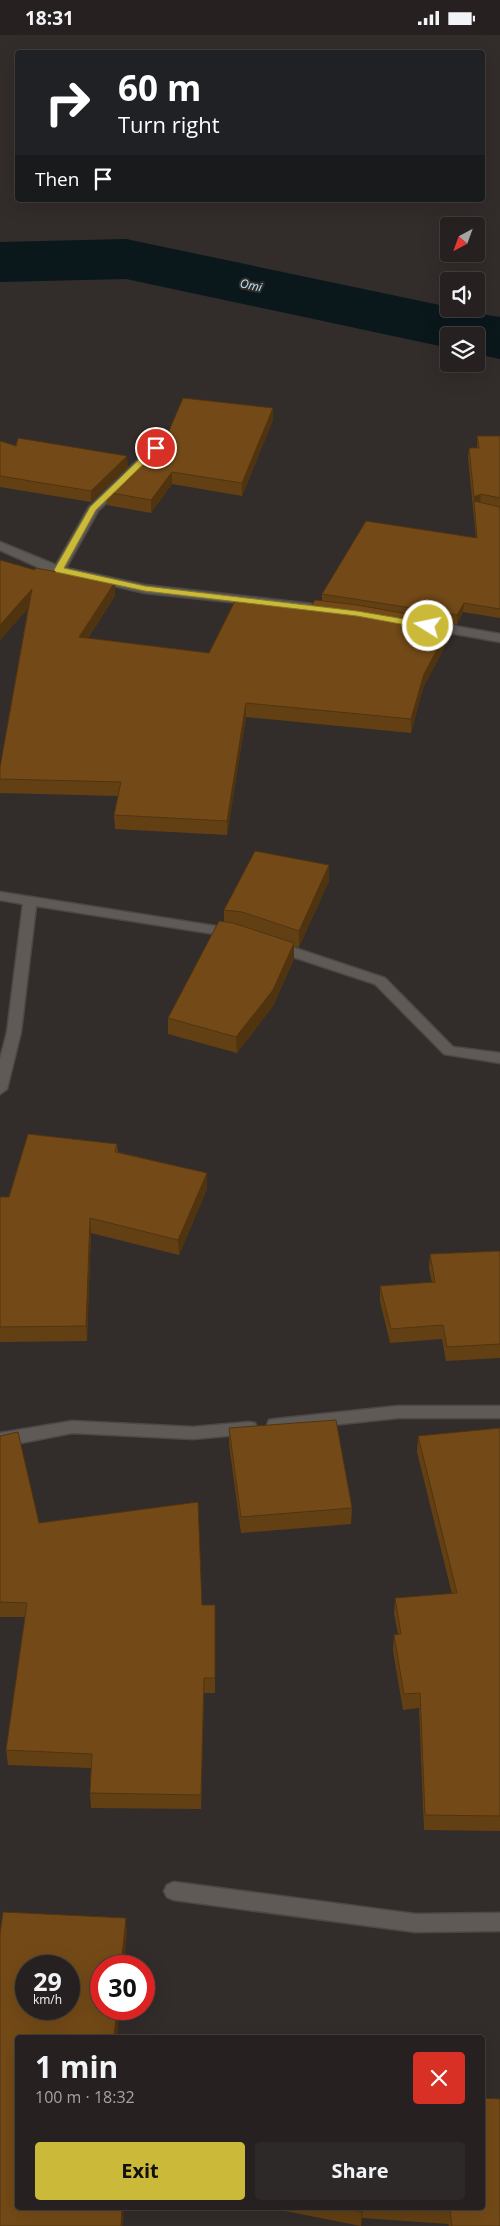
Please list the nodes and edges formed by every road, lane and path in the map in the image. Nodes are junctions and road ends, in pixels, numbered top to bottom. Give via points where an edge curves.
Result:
1 (156, 448) dead end
2 (0, 546) edge
3 (59, 570) junction
4 (338, 611) edge
5 (424, 625) edge
6 (500, 639) edge
7 (0, 896) edge
8 (30, 899) junction
9 (245, 936) edge
10 (263, 942) edge
11 (500, 1058) edge
12 (0, 1089) edge
13 (500, 1412) edge
14 (1, 1435) edge
15 (174, 1891) dead end
16 (500, 1923) edge

1 - 3 street via 93,509
2 - 3 street
3 - 4 street via 145,589
5 - 6 street
7 - 8 street
8 - 9 street
8 - 12 street via 14,1031
10 - 11 street via 380,981 450,1051
13 - 14 street via 398,1412 193,1433 72,1427
15 - 16 street via 415,1923

